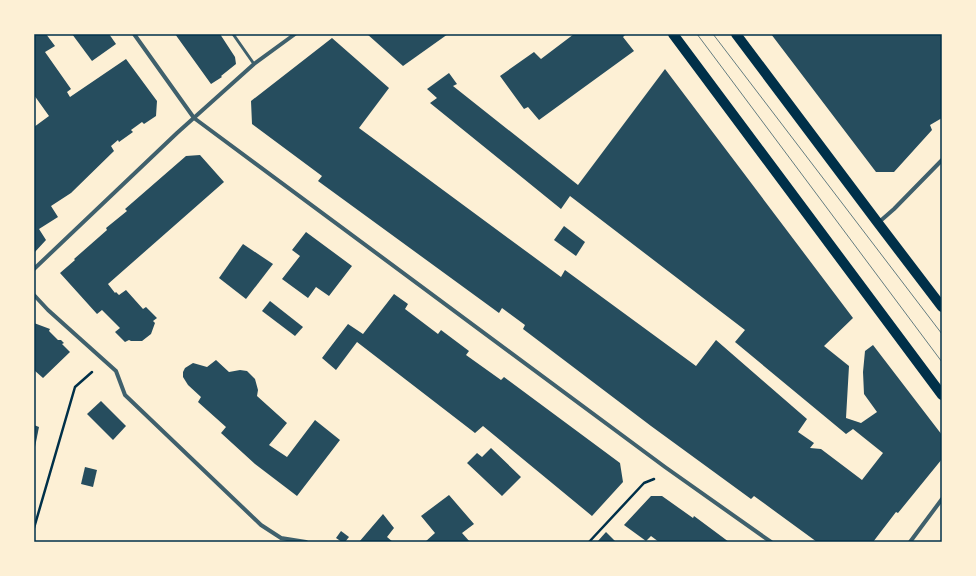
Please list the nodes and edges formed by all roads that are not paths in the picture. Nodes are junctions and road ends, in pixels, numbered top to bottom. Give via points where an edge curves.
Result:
1 (134, 34) edge
2 (233, 34) edge
3 (295, 34) edge
4 (673, 34) edge
5 (736, 34) edge
6 (254, 64) junction
7 (194, 118) junction
8 (942, 160) edge
9 (878, 223) junction
10 (34, 268) edge
11 (34, 295) edge
12 (942, 307) edge
13 (942, 395) edge
14 (942, 499) edge
15 (306, 542) edge
16 (771, 542) edge
17 (910, 542) edge

1 - 7 street
2 - 6 lane
3 - 6 street
4 - 13 main road
5 - 9 main road
6 - 7 street
7 - 10 street
7 - 16 street via 665,467
8 - 9 street
9 - 12 main road
11 - 15 street via 116,371 125,395 261,525 281,538
14 - 17 street

